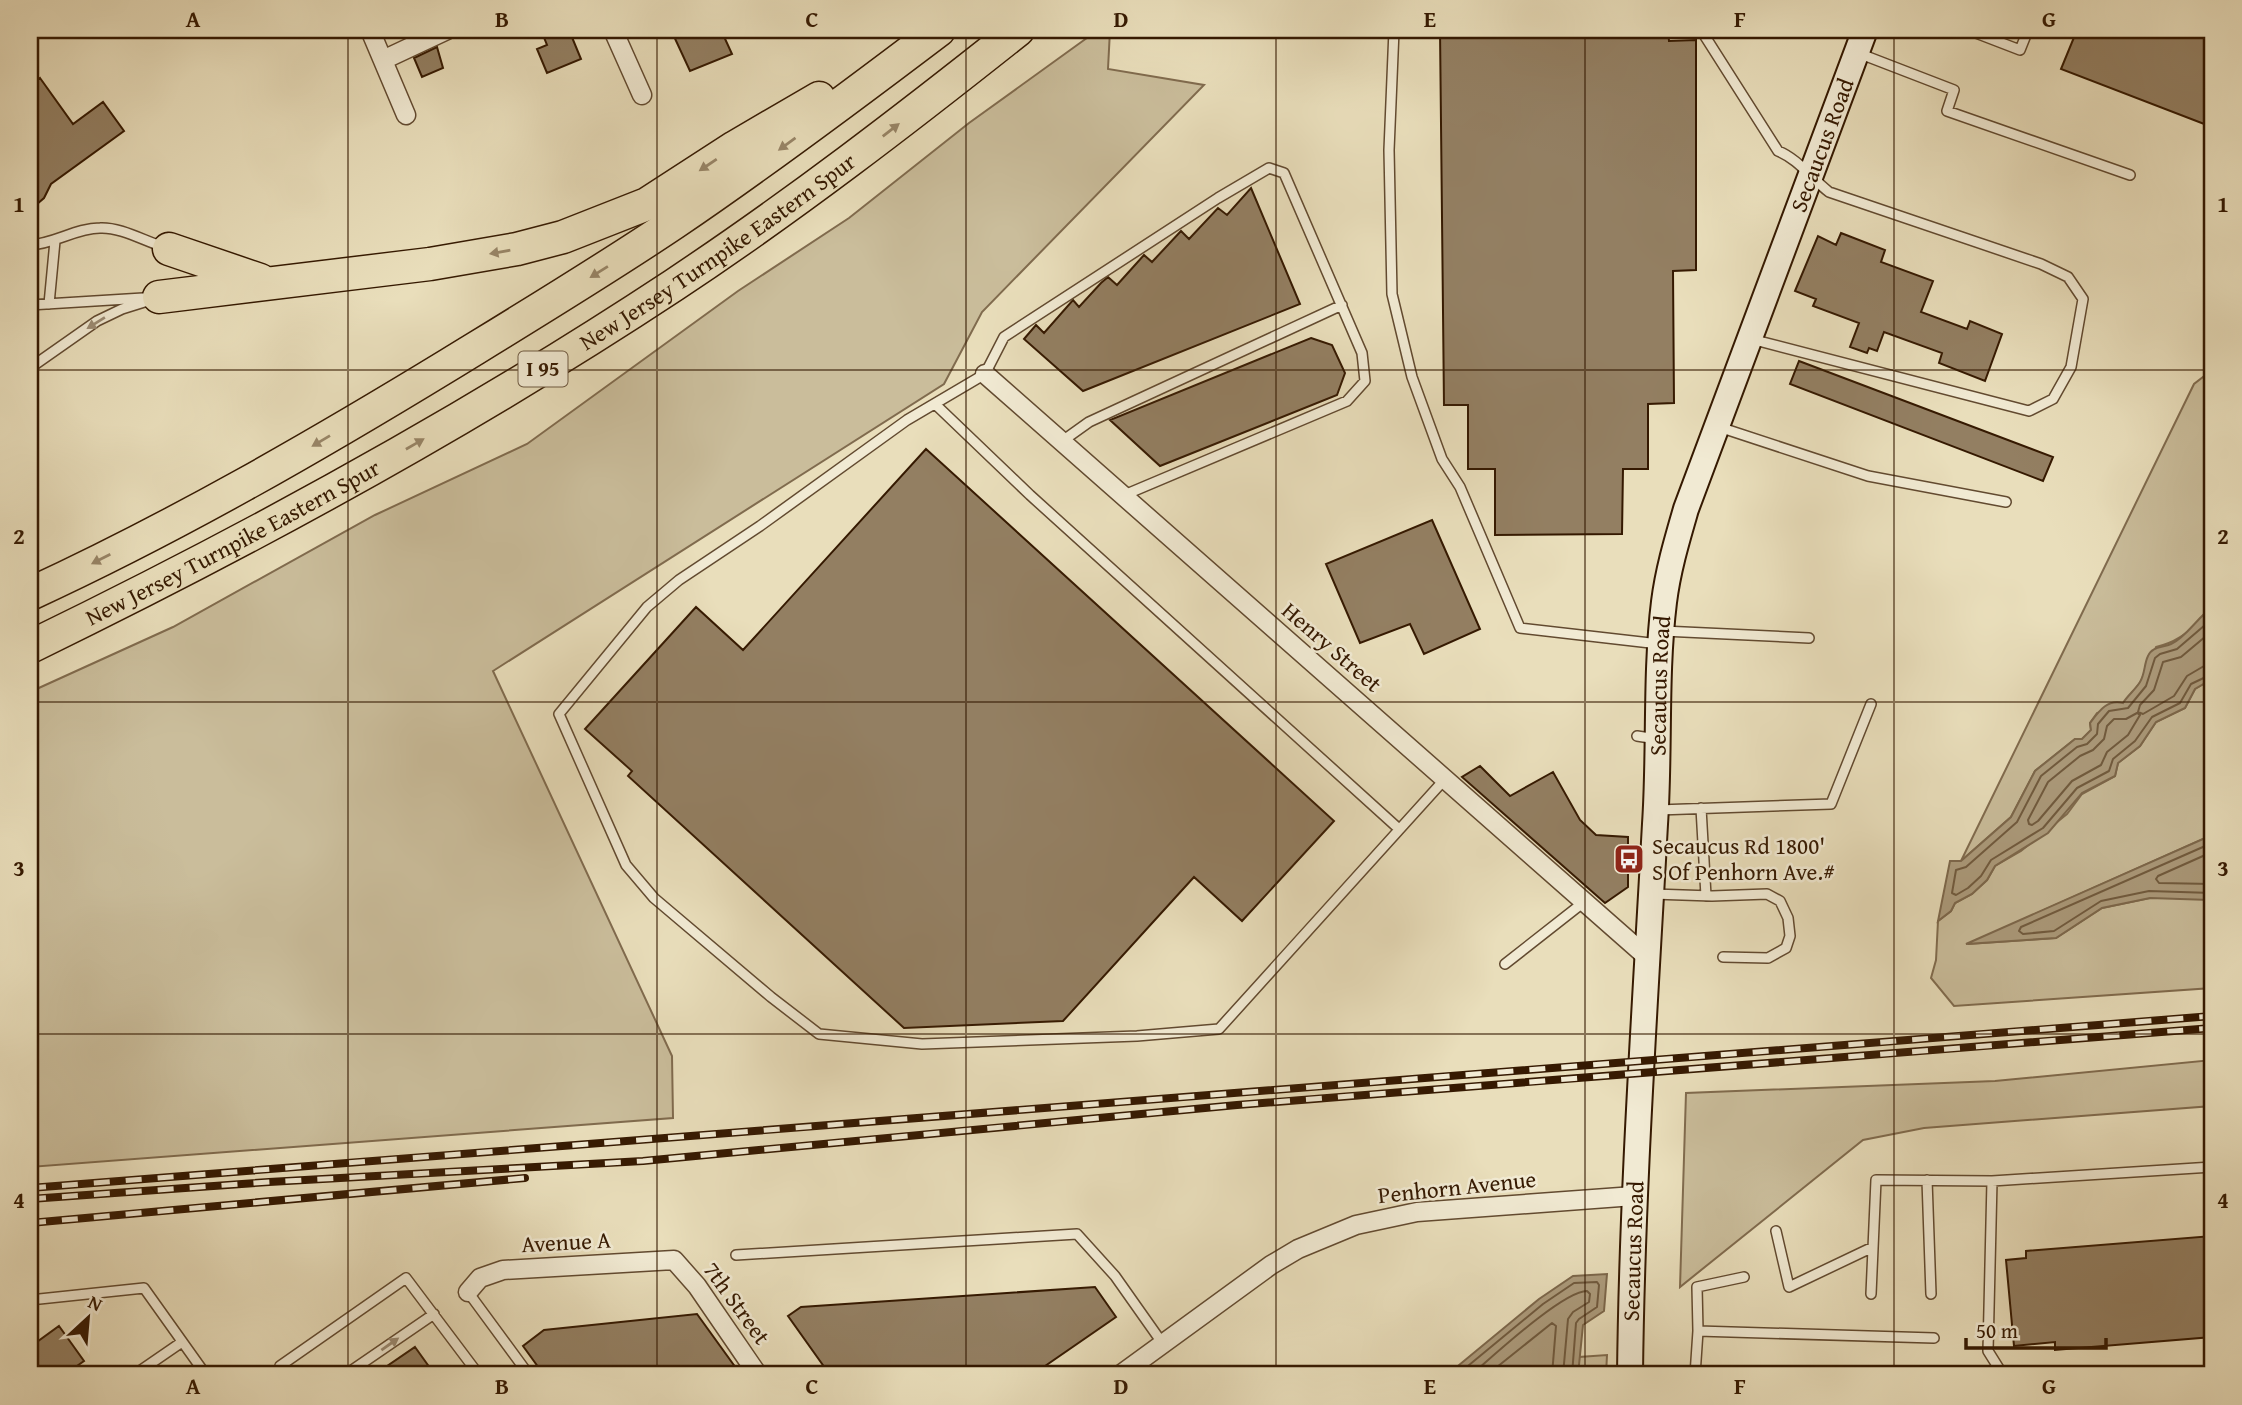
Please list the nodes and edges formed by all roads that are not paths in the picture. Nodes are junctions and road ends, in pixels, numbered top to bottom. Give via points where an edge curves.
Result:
1 (370, 30) edge
2 (447, 30) edge
3 (613, 30) edge
4 (937, 30) edge
5 (1018, 30) edge
6 (1394, 30) edge
7 (1701, 30) edge
8 (1968, 30) edge
9 (2028, 30) edge
10 (1860, 41) edge
11 (383, 60) junction
12 (642, 95) dead end
13 (406, 115) dead end
14 (2130, 175) dead end
15 (1809, 176) junction
16 (55, 241) junction
17 (30, 246) edge
18 (169, 249) joint
19 (272, 283) junction
20 (159, 297) junction
21 (49, 304) junction
22 (30, 305) edge
23 (1342, 305) junction
24 (1751, 339) junction
25 (30, 368) edge
26 (985, 374) junction
27 (935, 404) junction
28 (1718, 426) junction
29 (1061, 442) junction
30 (1122, 496) junction
31 (2006, 502) dead end
32 (30, 594) edge
33 (1661, 638) junction
34 (1809, 638) dead end
35 (30, 647) edge
36 (1871, 704) dead end
37 (1445, 779) junction
38 (1701, 808) junction
39 (1656, 810) junction
40 (1399, 829) junction
41 (1651, 894) junction
42 (1706, 896) junction
43 (1584, 902) junction
44 (1647, 957) junction
45 (1723, 957) dead end
46 (1505, 964) dead end
47 (2212, 1167) edge
48 (1927, 1180) junction
49 (1992, 1181) junction
50 (1634, 1196) junction
51 (1776, 1231) dead end
52 (1873, 1247) junction
53 (736, 1255) dead end
54 (674, 1260) joint
55 (1744, 1276) dead end
56 (468, 1292) joint
57 (1871, 1294) dead end
58 (1931, 1294) dead end
59 (30, 1300) edge
60 (434, 1314) junction
61 (1698, 1331) junction
62 (1934, 1338) dead end
63 (182, 1342) junction
64 (1163, 1344) junction
65 (134, 1375) edge
66 (206, 1375) edge
67 (285, 1375) edge
68 (345, 1375) edge
69 (479, 1375) edge
70 (529, 1375) edge
71 (758, 1375) edge
72 (1120, 1375) edge
73 (1630, 1375) edge
74 (1695, 1375) edge
75 (2003, 1375) edge

1 - 11 street
2 - 11 street
3 - 12 street
4 -> 19 highway via 735,147 662,196 605,222 517,249
4 -> 32 highway, New Jersey Turnpike Eastern Spur / I 95 via 729,185 532,314 237,489
35 -> 5 highway, New Jersey Turnpike Eastern Spur / I 95 via 262,530 567,354 802,196
6 - 33 lane via 1389,150 1392,294 1412,377 1442,459 1460,487 1520,628
7 - 15 lane via 1778,151 1791,156
8 - 9 lane via 2020,50
10 - 14 lane via 1954,90 1947,111
10 - 15 main road, Secaucus Road
11 - 13 street
15 - 24 main road, Secaucus Road
15 - 24 lane via 1829,192 2068,277 2083,299 2071,367 2053,400 2029,411
16 - 17 lane
16 - 18 lane via 109,228
16 - 21 lane
18 - 19 highway
19 - 20 highway
20 - 21 lane
20 -> 25 lane via 97,321
21 - 22 lane
23 - 26 lane via 1284,173 1269,168 1004,337
23 - 29 lane via 1099,418
23 - 30 lane via 1362,353 1365,381 1347,401
24 - 28 main road, Secaucus Road
26 - 27 lane
26 - 29 street, Henry Street
27 - 40 lane
27 - 40 lane via 657,598 559,714 626,865 654,898 819,1034 922,1044 1219,1029
28 - 31 lane via 1868,476
28 - 33 main road, Secaucus Road via 1672,556
29 - 30 street, Henry Street
30 - 37 street, Henry Street
33 - 34 lane
33 - 39 main road, Secaucus Road via 1648,738
36 - 38 lane via 1831,804
37 - 40 lane
37 - 43 street, Henry Street
38 - 39 lane
38 - 42 lane
39 - 41 main road, Secaucus Road
41 - 42 lane
41 - 44 main road, Secaucus Road
42 - 45 lane via 1767,894 1780,901 1788,918 1786,948 1768,958
43 - 44 street, Henry Street
43 - 46 lane
44 - 50 main road, Secaucus Road
47 - 49 lane
48 - 49 lane
48 - 52 lane via 1876,1180
48 - 58 lane
49 - 75 lane via 1988,1351
50 - 64 street, Penhorn Avenue via 1417,1212 1356,1225 1284,1257
50 - 73 main road, Secaucus Road
51 - 52 lane via 1789,1287
52 - 57 lane
53 - 64 lane via 1077,1234 1115,1276
54 - 56 street, Avenue A via 503,1270 480,1278
54 - 71 street, 7th Street
55 - 61 lane via 1698,1287
56 - 70 lane
59 - 63 lane via 144,1288
60 - 67 lane via 406,1278 280,1366
68 -> 60 lane
60 - 69 lane
61 - 62 lane
61 - 74 lane
63 - 65 lane
63 - 66 lane
64 - 72 street, Penhorn Avenue

